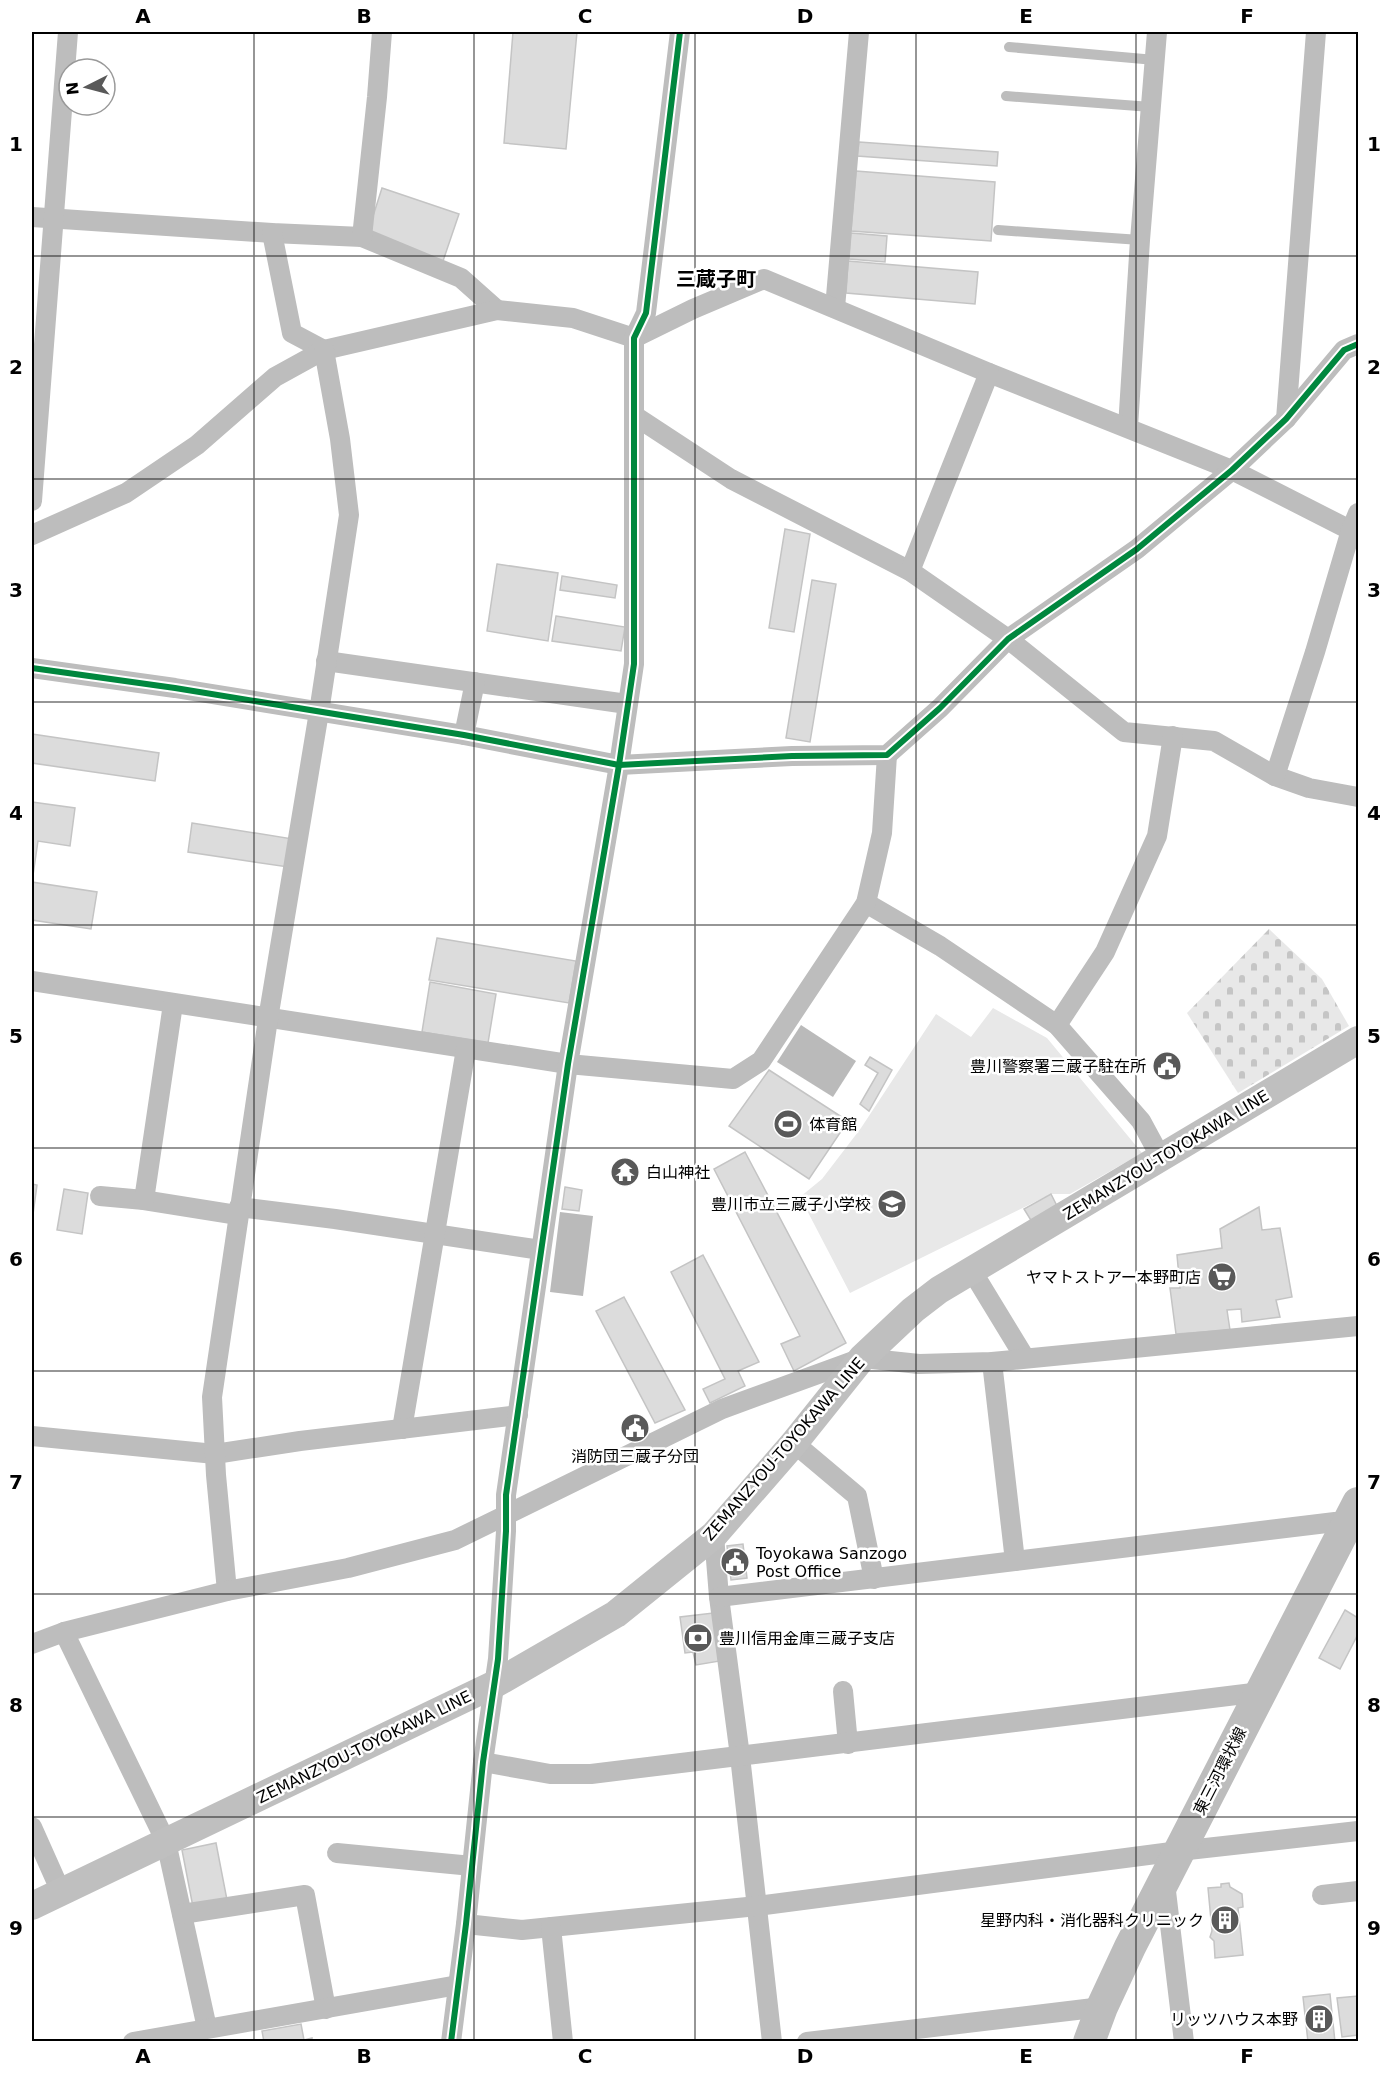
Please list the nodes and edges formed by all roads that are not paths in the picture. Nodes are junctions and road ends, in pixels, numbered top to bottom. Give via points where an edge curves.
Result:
1 (68, 32) edge
2 (382, 32) edge
3 (680, 32) edge
4 (859, 32) edge
5 (1157, 32) edge
6 (1316, 32) edge
7 (1009, 47) dead end
8 (1155, 60) junction
9 (1006, 96) dead end
10 (1150, 107) junction
11 (32, 217) edge
12 (52, 218) junction
13 (998, 230) dead end
14 (272, 233) junction
15 (362, 237) junction
16 (1140, 240) junction
17 (835, 308) junction
18 (497, 310) junction
19 (634, 338) junction
20 (1359, 344) edge
21 (324, 350) junction
22 (989, 372) junction
23 (635, 416) junction
24 (1286, 419) junction
25 (1128, 427) junction
26 (1232, 471) junction
27 (32, 501) edge
28 (1356, 525) edge
29 (32, 535) edge
30 (910, 571) junction
31 (1008, 639) junction
32 (327, 661) junction
33 (32, 668) edge
34 (475, 682) junction
35 (627, 704) junction
36 (319, 712) junction
37 (464, 735) junction
38 (1173, 736) junction
39 (887, 755) junction
40 (619, 765) junction
41 (1275, 776) junction
42 (1359, 797) edge
43 (866, 903) junction
44 (32, 981) edge
45 (173, 1004) junction
46 (268, 1019) junction
47 (1058, 1025) junction
48 (1359, 1040) edge
49 (466, 1049) junction
50 (568, 1064) junction
51 (1161, 1158) junction
52 (100, 1196) dead end
53 (144, 1200) junction
54 (238, 1211) junction
55 (434, 1234) junction
56 (541, 1250) junction
57 (972, 1271) junction
58 (1359, 1326) edge
59 (862, 1358) junction
60 (1025, 1358) junction
61 (992, 1362) junction
62 (518, 1415) junction
63 (402, 1429) junction
64 (32, 1436) edge
65 (794, 1443) junction
66 (215, 1454) junction
67 (506, 1517) junction
68 (1355, 1517) edge
69 (714, 1535) junction
70 (1015, 1561) junction
71 (874, 1579) junction
72 (227, 1591) junction
73 (719, 1597) junction
74 (64, 1632) junction
75 (32, 1644) edge
76 (495, 1684) junction
77 (843, 1691) dead end
78 (1261, 1692) junction
79 (848, 1743) junction
80 (740, 1756) junction
81 (483, 1762) junction
82 (32, 1827) edge
83 (1359, 1831) edge
84 (166, 1842) junction
85 (1179, 1851) junction
86 (337, 1852) dead end
87 (472, 1866) junction
88 (1165, 1880) junction
89 (1359, 1891) edge
90 (61, 1892) junction
91 (1322, 1895) dead end
92 (32, 1906) edge
93 (757, 1906) junction
94 (182, 1914) junction
95 (466, 1924) junction
96 (550, 1927) junction
97 (458, 1985) junction
98 (1102, 2007) junction
99 (326, 2009) junction
100 (207, 2028) junction
101 (135, 2041) edge
102 (451, 2042) edge
103 (562, 2042) edge
104 (772, 2042) edge
105 (807, 2042) edge
106 (1089, 2042) edge
107 (1184, 2042) edge

1 - 12 street
2 - 15 street
3 - 19 street via 646,313
4 - 17 street
5 - 8 street
6 - 24 street
7 - 8 lane
8 - 10 street
9 - 10 lane
10 - 16 street
11 - 12 street
12 - 14 street
12 - 27 street
13 - 16 lane
14 - 15 street
14 - 21 street via 292,333
15 - 18 street via 461,278
16 - 25 street
17 - 19 street via 764,279
17 - 22 street
18 - 19 street via 573,318
18 - 21 street
19 - 23 street
20 - 24 street via 1344,350
21 - 29 street via 276,377 197,445 126,493
21 - 32 street via 349,515
22 - 25 street
22 - 30 street
23 - 30 street via 731,479
23 - 35 street via 634,664
24 - 26 street
25 - 26 street
26 - 28 street
26 - 31 street via 1137,549
28 - 41 street
30 - 31 street
31 - 38 street via 1124,732
31 - 39 street
32 - 34 street
32 - 36 street
33 - 36 street
34 - 35 street
34 - 37 street
35 - 40 street
36 - 37 street
36 - 46 street
37 - 40 street
38 - 41 street via 1214,741
38 - 47 street via 1157,836 1105,952
39 - 40 street
39 - 43 street via 882,833
40 - 50 street
41 - 42 street via 1310,788
43 - 47 street via 940,946
43 - 50 street via 760,1060 733,1079
44 - 45 street
45 - 46 street
45 - 53 street
46 - 49 street
46 - 54 street
47 - 51 street via 1141,1121
48 - 51 main road, ZEMANZYOU-TOYOKAWA LINE
49 - 50 street
49 - 55 street
50 - 56 street
51 - 57 main road, ZEMANZYOU-TOYOKAWA LINE
52 - 53 street
53 - 54 street
54 - 55 street
54 - 66 street via 212,1397
55 - 56 street
55 - 63 street
56 - 62 street
57 - 59 main road, ZEMANZYOU-TOYOKAWA LINE via 913,1310
57 - 60 street
58 - 60 street
59 - 61 street via 919,1364
59 - 65 main road, ZEMANZYOU-TOYOKAWA LINE
59 - 67 street via 722,1409
60 - 61 street
61 - 70 street
62 - 63 street
62 - 67 street
63 - 66 street
64 - 66 street
65 - 69 main road, ZEMANZYOU-TOYOKAWA LINE
65 - 71 street via 857,1496
66 - 72 street
67 - 72 street via 455,1540 348,1568
67 - 76 street
68 - 70 street
68 - 78 main road, 東三河環状線
69 - 73 street
69 - 76 main road, ZEMANZYOU-TOYOKAWA LINE via 616,1614
70 - 71 street
71 - 73 street
72 - 74 street
73 - 80 street
74 - 75 street
74 - 84 street
76 - 81 street
76 - 84 main road, ZEMANZYOU-TOYOKAWA LINE
77 - 79 street
78 - 79 street
78 - 85 main road, 東三河環状線
79 - 80 street
80 - 81 street via 591,1774 550,1774
80 - 93 street
81 - 87 street
82 - 90 street
83 - 85 street
84 - 90 main road, ZEMANZYOU-TOYOKAWA LINE
84 - 94 street
85 - 88 main road, 東三河環状線
85 - 93 street
86 - 87 street
87 - 95 street
88 - 98 main road, 東三河環状線
88 - 107 street
89 - 91 street
90 - 92 main road, ZEMANZYOU-TOYOKAWA LINE
93 - 96 street
93 - 104 street
94 - 99 street via 305,1895
94 - 100 street
95 - 96 street via 522,1930
95 - 97 street
96 - 103 street
97 - 99 street
97 - 102 street
98 - 105 street
98 - 106 main road, 東三河環状線
99 - 100 street
100 - 101 street

